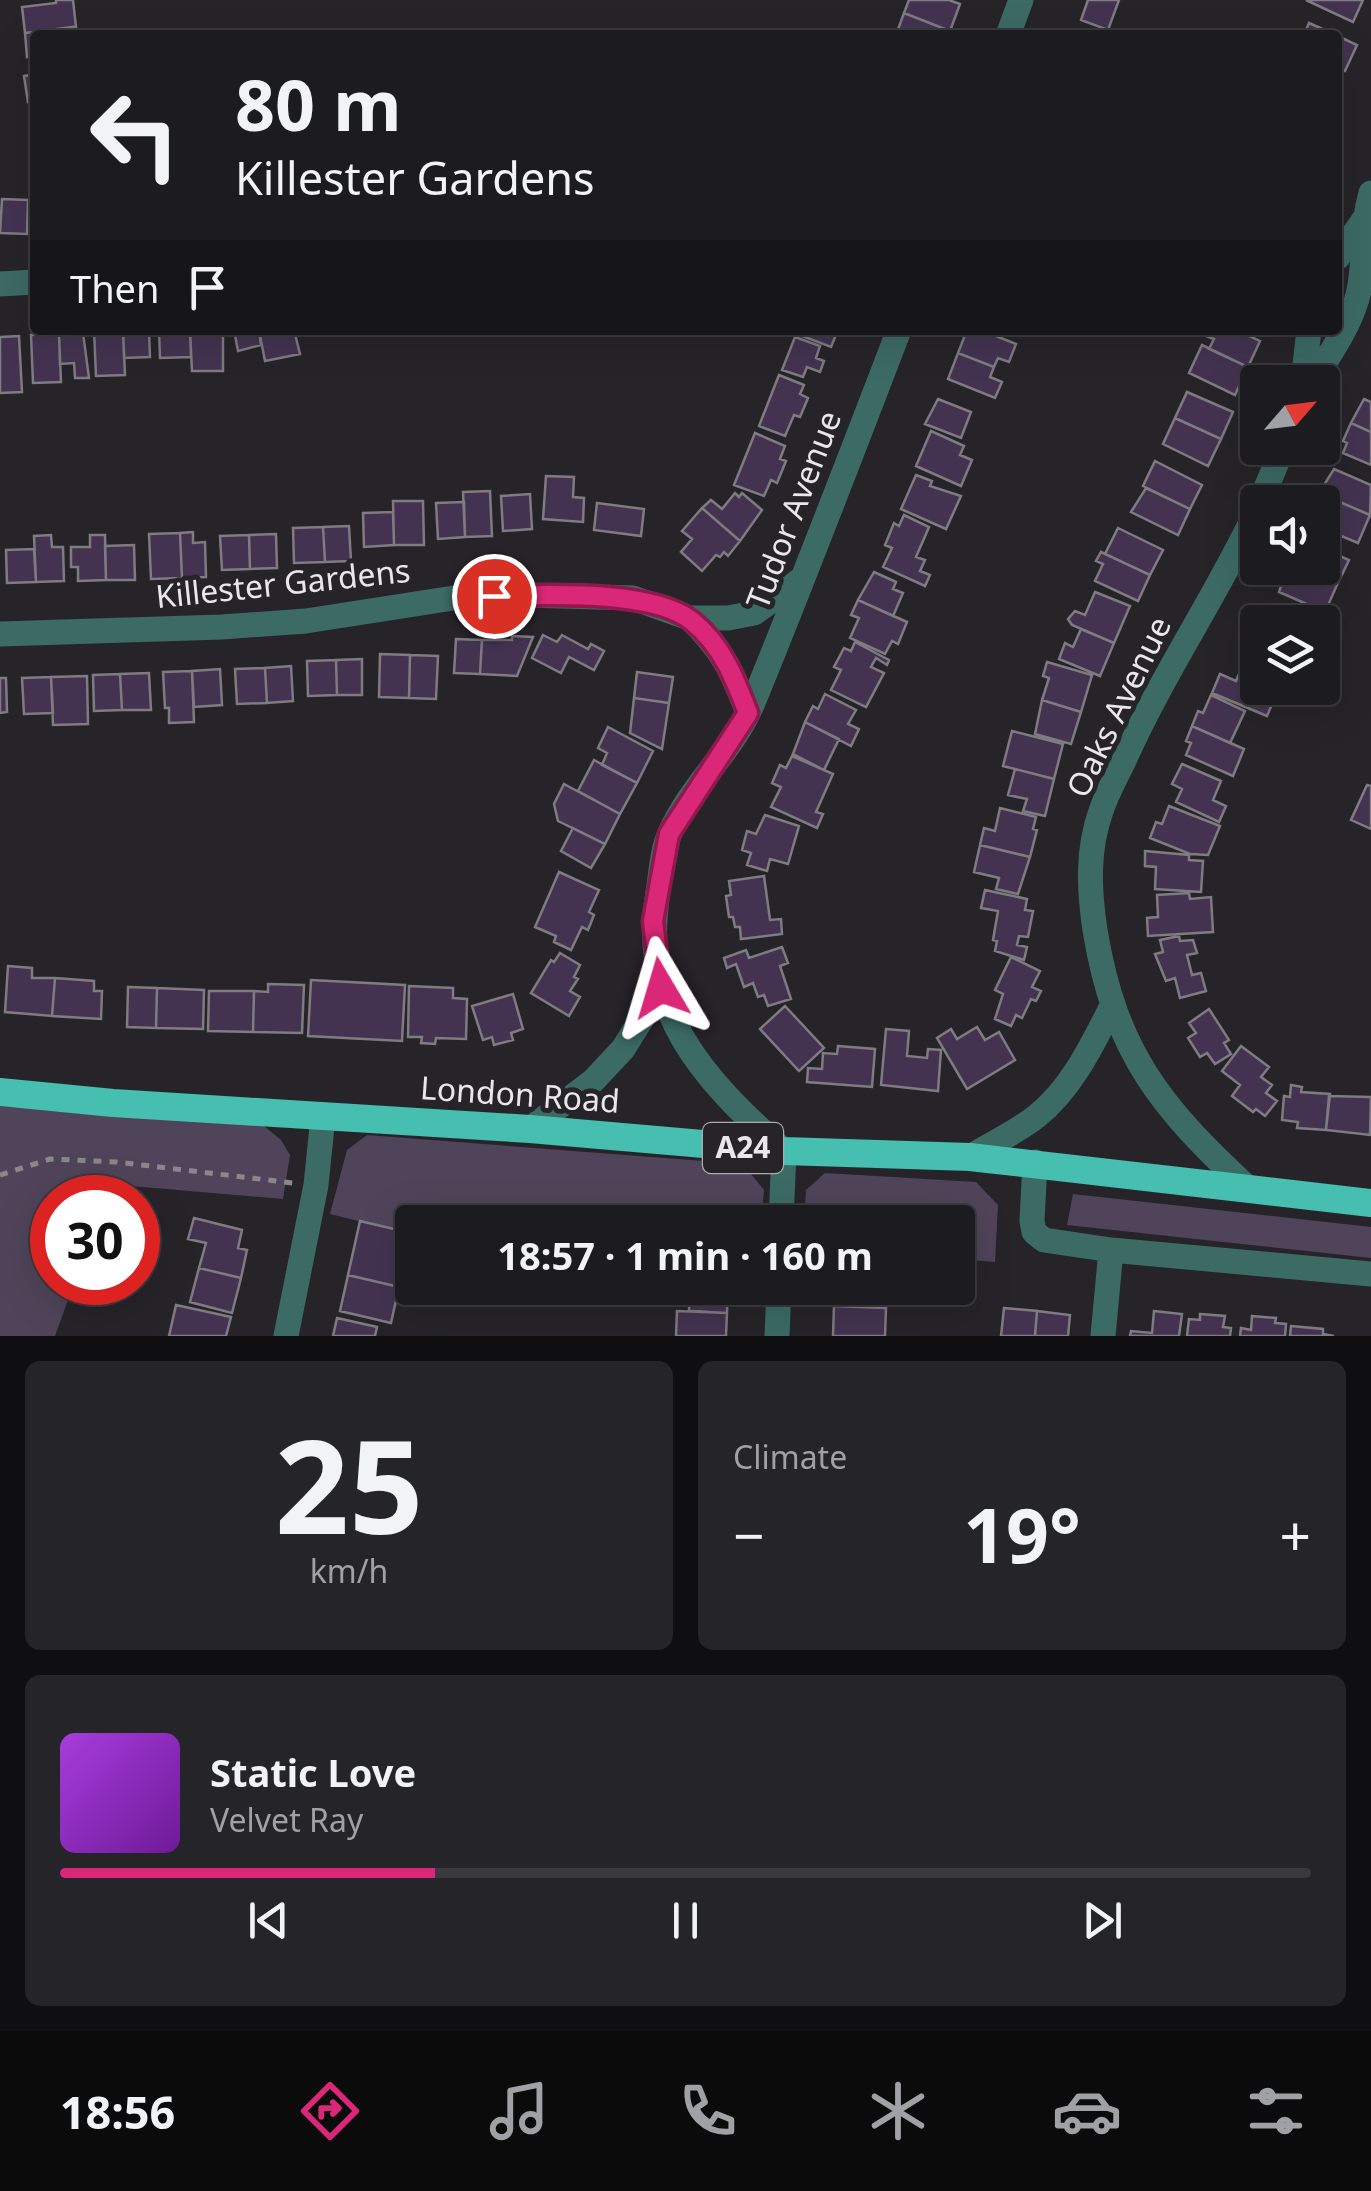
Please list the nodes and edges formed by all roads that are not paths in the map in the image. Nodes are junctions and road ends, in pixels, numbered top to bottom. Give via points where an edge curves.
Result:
1 (1021, 0) edge
2 (1010, 30) edge
3 (1371, 192) edge
4 (1363, 221) junction
5 (1342, 251) edge
6 (30, 282) edge
7 (0, 284) edge
8 (1342, 331) edge
9 (897, 335) edge
10 (1308, 335) edge
11 (1340, 335) edge
12 (1305, 365) edge
13 (1323, 365) edge
14 (1240, 543) edge
15 (804, 577) junction
16 (689, 618) junction
17 (0, 634) edge
18 (748, 713) junction
19 (661, 988) junction
20 (1112, 1006) junction
21 (0, 1092) edge
22 (323, 1117) junction
23 (530, 1129) junction
24 (784, 1151) junction
25 (970, 1157) junction
26 (1036, 1162) junction
27 (1250, 1190) junction
28 (1371, 1203) edge
29 (782, 1205) edge
30 (1111, 1250) junction
31 (1371, 1274) edge
32 (778, 1305) edge
33 (286, 1336) edge
34 (777, 1336) edge
35 (1103, 1336) edge

1 - 2 street
3 - 4 street
4 - 5 street
4 - 8 street via 1360,288
6 - 7 street
9 - 15 street, Tudor Avenue
10 - 12 street
11 - 13 street
14 - 20 street, Oaks Avenue via 1160,685 1101,810 1090,854 1090,900
15 - 16 street, Killester Gardens via 754,613
15 - 18 street, Tudor Avenue
16 - 17 street, Killester Gardens via 633,598 494,596 306,621
16 - 18 street, Killester Gardens via 731,667
18 - 19 street, Tudor Avenue via 669,834 653,921
19 - 23 street via 623,1049
19 - 24 street, Tudor Avenue via 701,1070
20 - 25 street via 1056,1098
20 - 27 street, Oaks Avenue via 1126,1044 1177,1118
21 - 22 highway, London Road / A24
22 - 23 highway, London Road / A24
22 - 33 street
23 - 24 highway, London Road / A24
24 - 25 highway, London Road / A24
24 - 29 street
25 - 26 highway, London Road / A24
26 - 27 highway, London Road / A24
26 - 30 street via 1034,1232 1044,1240
27 - 28 highway, London Road / A24
30 - 31 street
30 - 35 street
32 - 34 street

